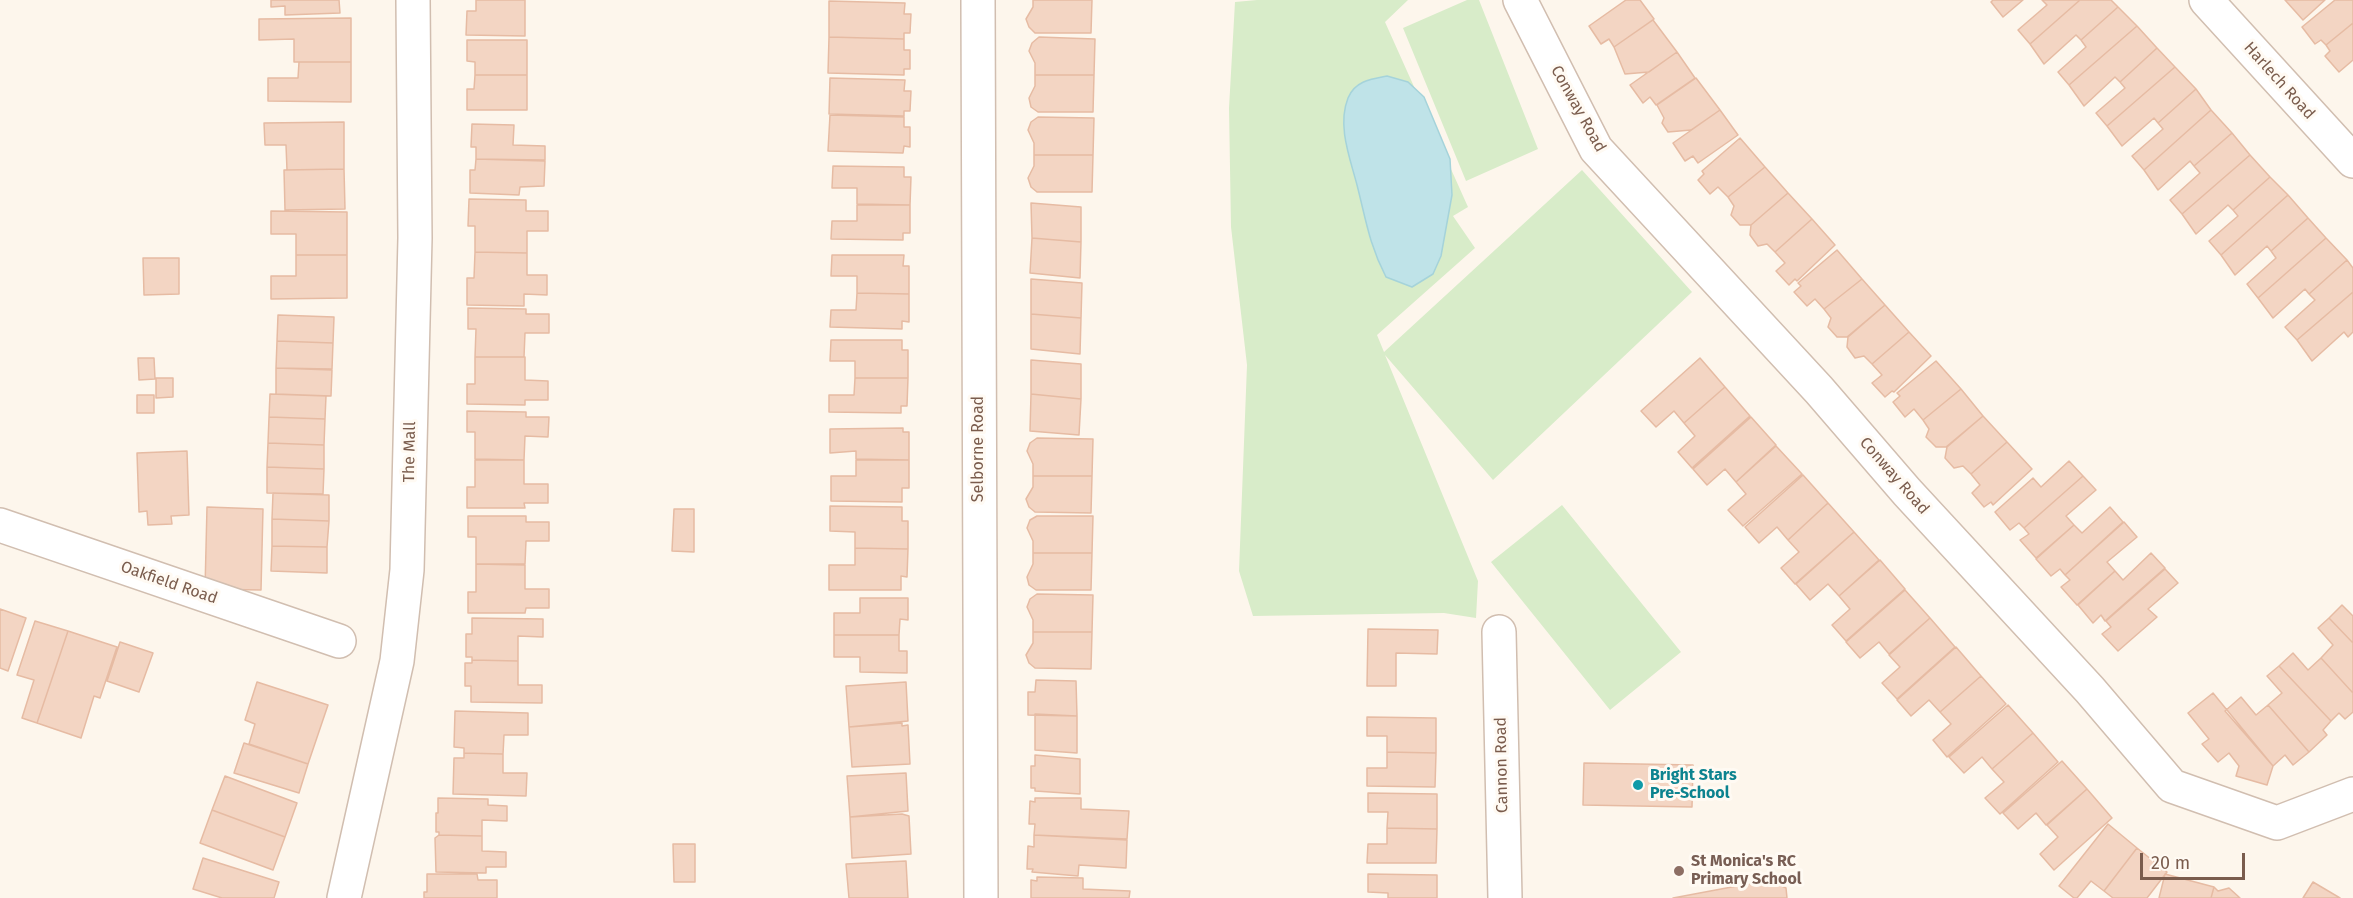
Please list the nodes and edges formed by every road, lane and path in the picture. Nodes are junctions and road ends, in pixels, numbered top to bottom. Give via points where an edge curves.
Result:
1 (413, 0) edge
2 (978, 0) edge
3 (1520, 0) edge
4 (2206, 0) edge
5 (2353, 161) edge
6 (0, 525) edge
7 (1499, 632) dead end
8 (339, 641) dead end
9 (2353, 794) edge
10 (344, 898) edge
11 (981, 898) edge
12 (1505, 898) edge

1 - 10 street, The Mall via 415,238 407,570 397,661
2 - 11 street, Selborne Road
3 - 9 street, Conway Road via 1596,149 2090,690 2172,786 2277,823
4 - 5 street, Harlech Road
6 - 8 street, Oakfield Road
7 - 12 street, Cannon Road

